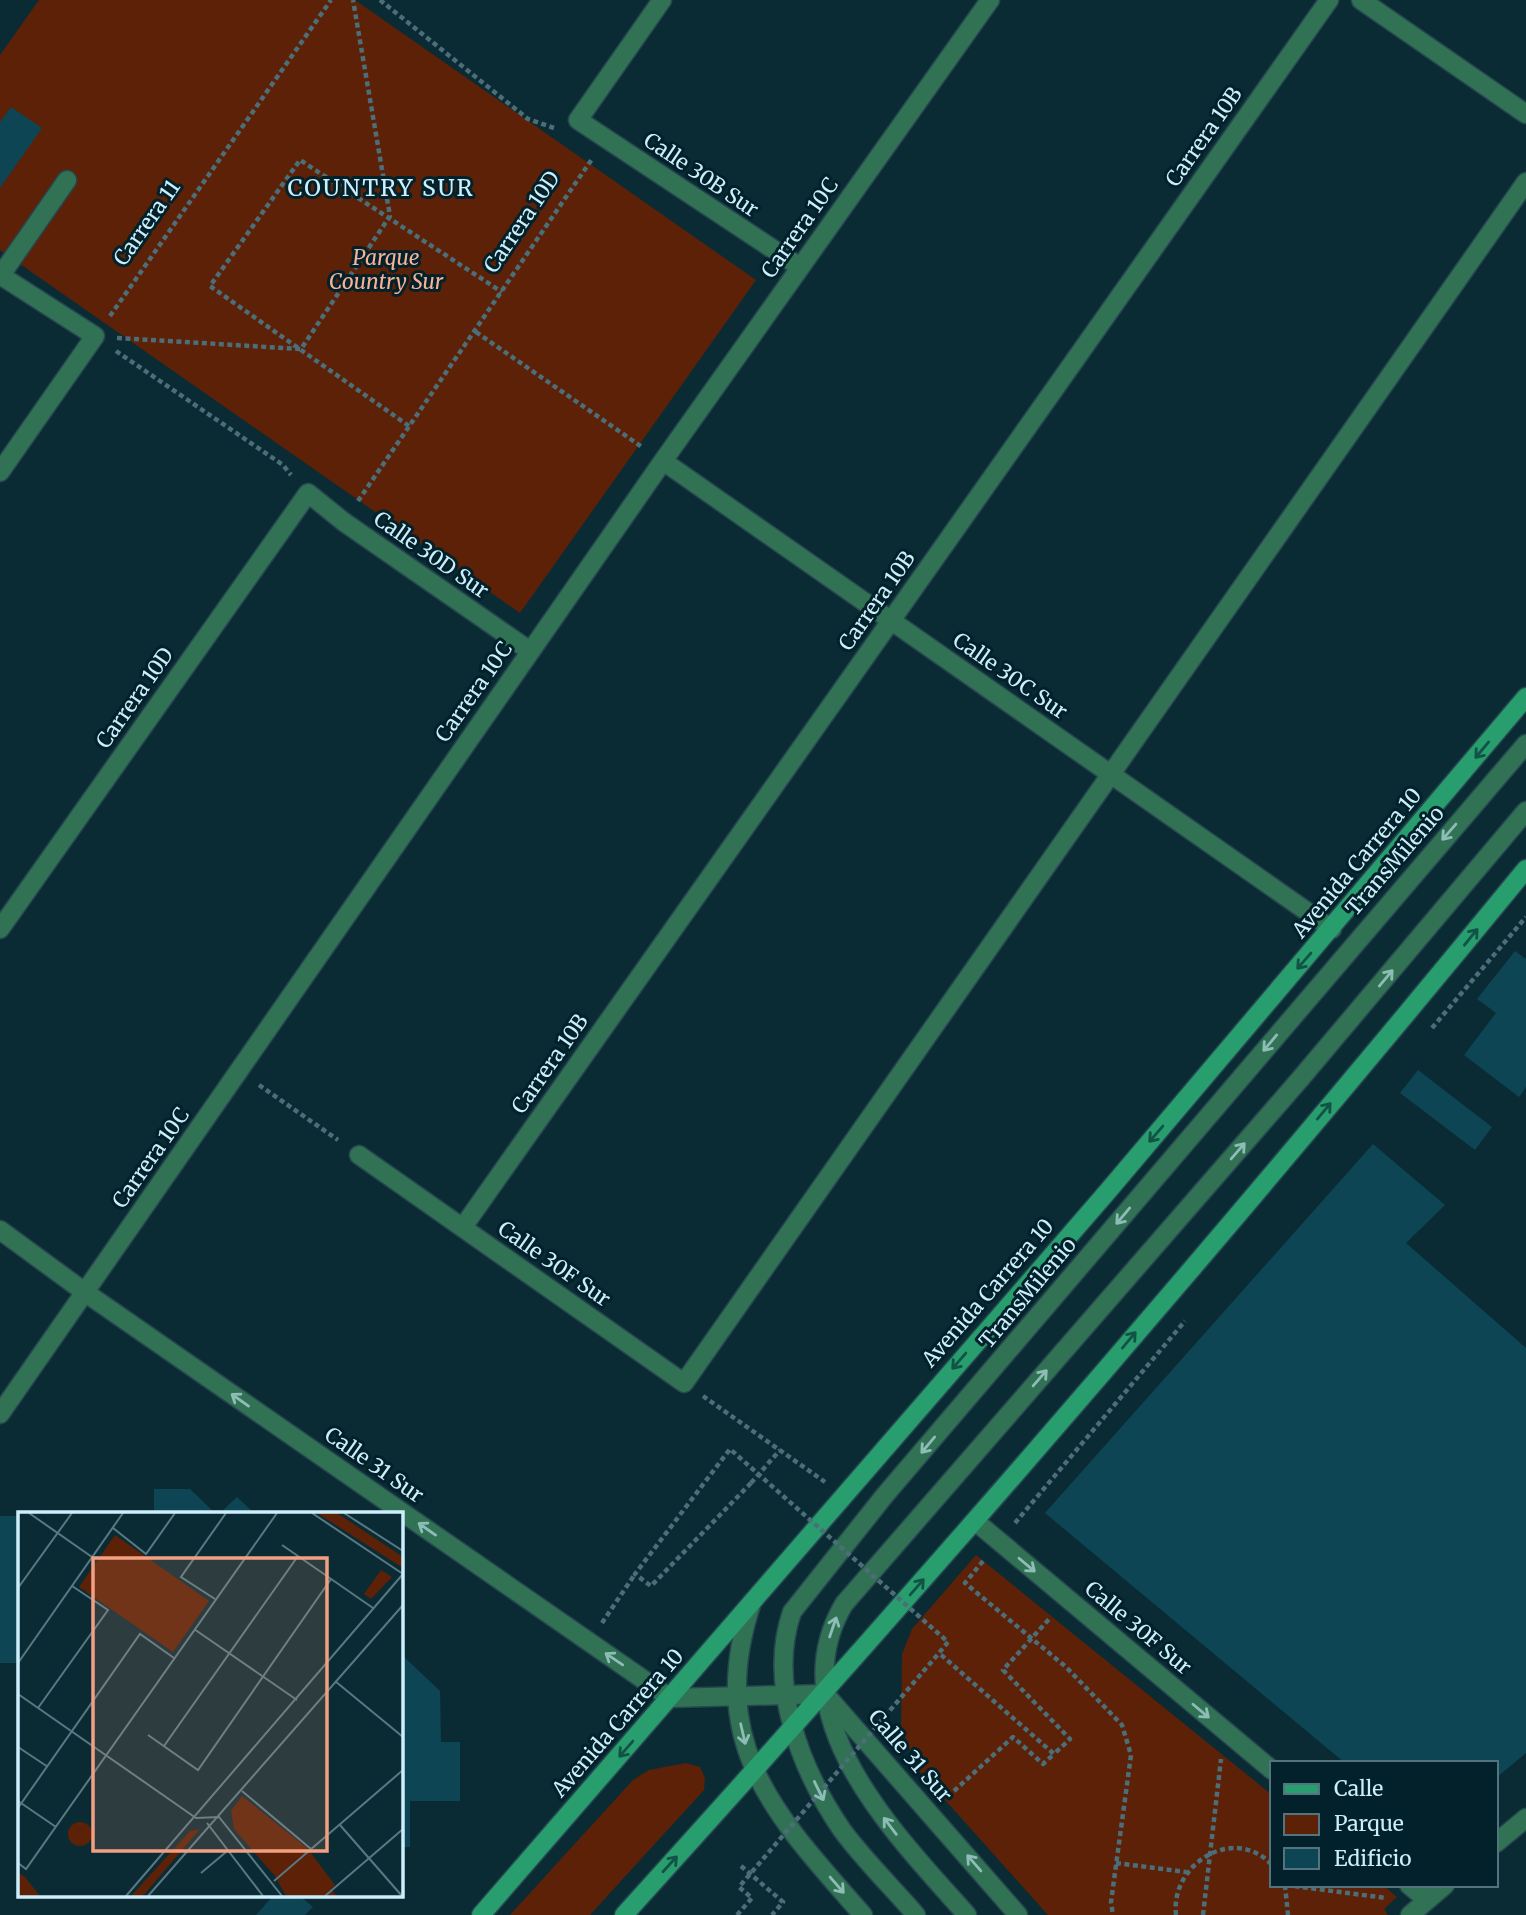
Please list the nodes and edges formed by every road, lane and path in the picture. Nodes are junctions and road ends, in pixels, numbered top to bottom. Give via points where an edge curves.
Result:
1 (331, 0) edge
2 (353, 0) edge
3 (380, 0) edge
4 (662, 0) edge
5 (990, 0) edge
6 (1329, 0) edge
7 (1361, 0) edge
8 (1526, 114) edge
9 (578, 120) junction
10 (606, 139) junction
11 (67, 180) dead end
12 (1526, 182) edge
13 (390, 216) junction
14 (800, 267) junction
15 (0, 275) edge
16 (502, 292) junction
17 (475, 332) junction
18 (95, 337) junction
19 (301, 349) junction
20 (409, 425) junction
21 (663, 461) junction
22 (0, 472) edge
23 (308, 493) junction
24 (344, 522) junction
25 (891, 621) junction
26 (530, 651) junction
27 (1526, 697) edge
28 (1526, 744) edge
29 (1111, 774) junction
30 (1526, 811) edge
31 (1526, 869) edge
32 (0, 929) edge
33 (1332, 929) junction
34 (239, 1071) junction
35 (359, 1155) joint
36 (463, 1227) junction
37 (0, 1230) edge
38 (86, 1293) junction
39 (684, 1383) junction
40 (0, 1414) edge
41 (780, 1450) junction
42 (843, 1494) junction
43 (402, 1512) edge
44 (402, 1512) edge
45 (975, 1521) junction
46 (635, 1574) junction
47 (965, 1583) dead end
48 (752, 1602) junction
49 (614, 1605) dead end
50 (1054, 1614) dead end
51 (1031, 1638) junction
52 (939, 1653) junction
53 (825, 1694) junction
54 (787, 1695) junction
55 (736, 1696) junction
56 (670, 1698) junction
57 (794, 1728) junction
58 (1222, 1753) dead end
59 (1054, 1754) junction
60 (1270, 1768) edge
61 (754, 1772) junction
62 (954, 1791) dead end
63 (1526, 1818) edge
64 (1498, 1841) edge
65 (1210, 1853) junction
66 (1116, 1863) junction
67 (1270, 1865) edge
68 (741, 1866) dead end
69 (1186, 1872) junction
70 (1286, 1887) edge
71 (1320, 1887) edge
72 (1443, 1887) edge
73 (1404, 1892) edge
74 (1427, 1900) junction
75 (481, 1915) edge
76 (624, 1915) edge
77 (737, 1915) edge
78 (772, 1915) edge
79 (863, 1915) edge
80 (916, 1915) edge
81 (967, 1915) edge
82 (1018, 1915) edge
83 (1113, 1915) edge
84 (1176, 1915) edge
85 (1203, 1915) edge
86 (1288, 1915) edge
87 (1410, 1915) edge

1 - 18 path, Carrera 11
2 - 13 path
3 - 9 path via 528,119 551,128
4 - 9 street
5 - 14 street, Carrera 10C
6 - 25 street, Carrera 10B
7 - 8 street
9 - 10 street, Calle 30B Sur
10 - 14 street, Calle 30B Sur
10 - 16 path, Carrera 10D
11 - 15 street
12 - 29 street
13 - 16 path
13 - 19 path
13 - 19 path via 300,160 210,286
14 - 21 street, Carrera 10C
15 - 18 street
16 - 17 path, Carrera 10D
17 - 20 path, Carrera 10D
17 - 21 path
18 - 19 path
18 - 22 street
18 - 23 path via 283,465
19 - 20 path
20 - 24 path, Carrera 10D
21 - 25 street, Calle 30C Sur
21 - 26 street, Carrera 10C
23 - 24 street, Calle 30D Sur
23 - 32 street, Carrera 10D
24 - 26 street, Calle 30D Sur
25 - 29 street, Calle 30C Sur
25 - 36 street, Carrera 10B
26 - 34 street, Carrera 10C
27 -> 33 main road, Avenida Carrera 10
28 -> 54 street, TransMilenio via 804,1596 786,1630 783,1675
29 - 33 street, Calle 30C Sur
29 - 39 street
53 -> 30 street via 828,1642 844,1604 1301,1078
45 -> 31 main road
33 -> 42 main road, Avenida Carrera 10
34 - 35 path
34 - 38 street, Carrera 10C
35 - 36 street, Calle 30F Sur
36 - 39 street, Calle 30F Sur
37 - 38 street, Calle 31 Sur
38 - 40 street, Carrera 10C
44 -> 38 street, Calle 31 Sur
39 - 41 path
41 - 42 path
41 - 46 path, bridge via 652,1586
42 - 48 main road, Avenida Carrera 10
56 -> 43 street, Calle 31 Sur
53 -> 45 main road
45 -> 60 street, Calle 30F Sur
46 - 49 path
46 - 52 path, bridge via 730,1449 948,1642
47 - 51 path
48 - 55 street via 740,1637
48 - 56 main road, Avenida Carrera 10
50 - 51 path
51 - 59 path via 1003,1670 1070,1739
51 - 66 path via 1095,1694 1122,1725 1131,1755
52 - 59 path
52 - 77 path, bridge via 739,1887 752,1898
53 - 54 street
53 - 57 main road
81 -> 53 street via 897,1835 856,1777
82 -> 53 street, Calle 31 Sur
54 - 55 street
54 - 57 street, TransMilenio
55 - 56 street
55 -> 61 street
56 -> 75 main road, Avenida Carrera 10
57 - 61 main road
57 -> 80 street, TransMilenio via 809,1770 837,1822
58 - 65 path
59 - 62 path via 1044,1764 1013,1737
76 -> 61 main road
61 -> 79 street via 773,1807
63 - 64 street
65 - 67 path via 1230,1848 1249,1851
65 - 69 path
65 - 85 path
66 - 69 path
66 - 83 path
68 - 78 path via 783,1902
69 - 84 path via 1176,1894
70 - 86 path
71 - 73 path
72 - 74 street
73 - 74 street
74 - 87 street

